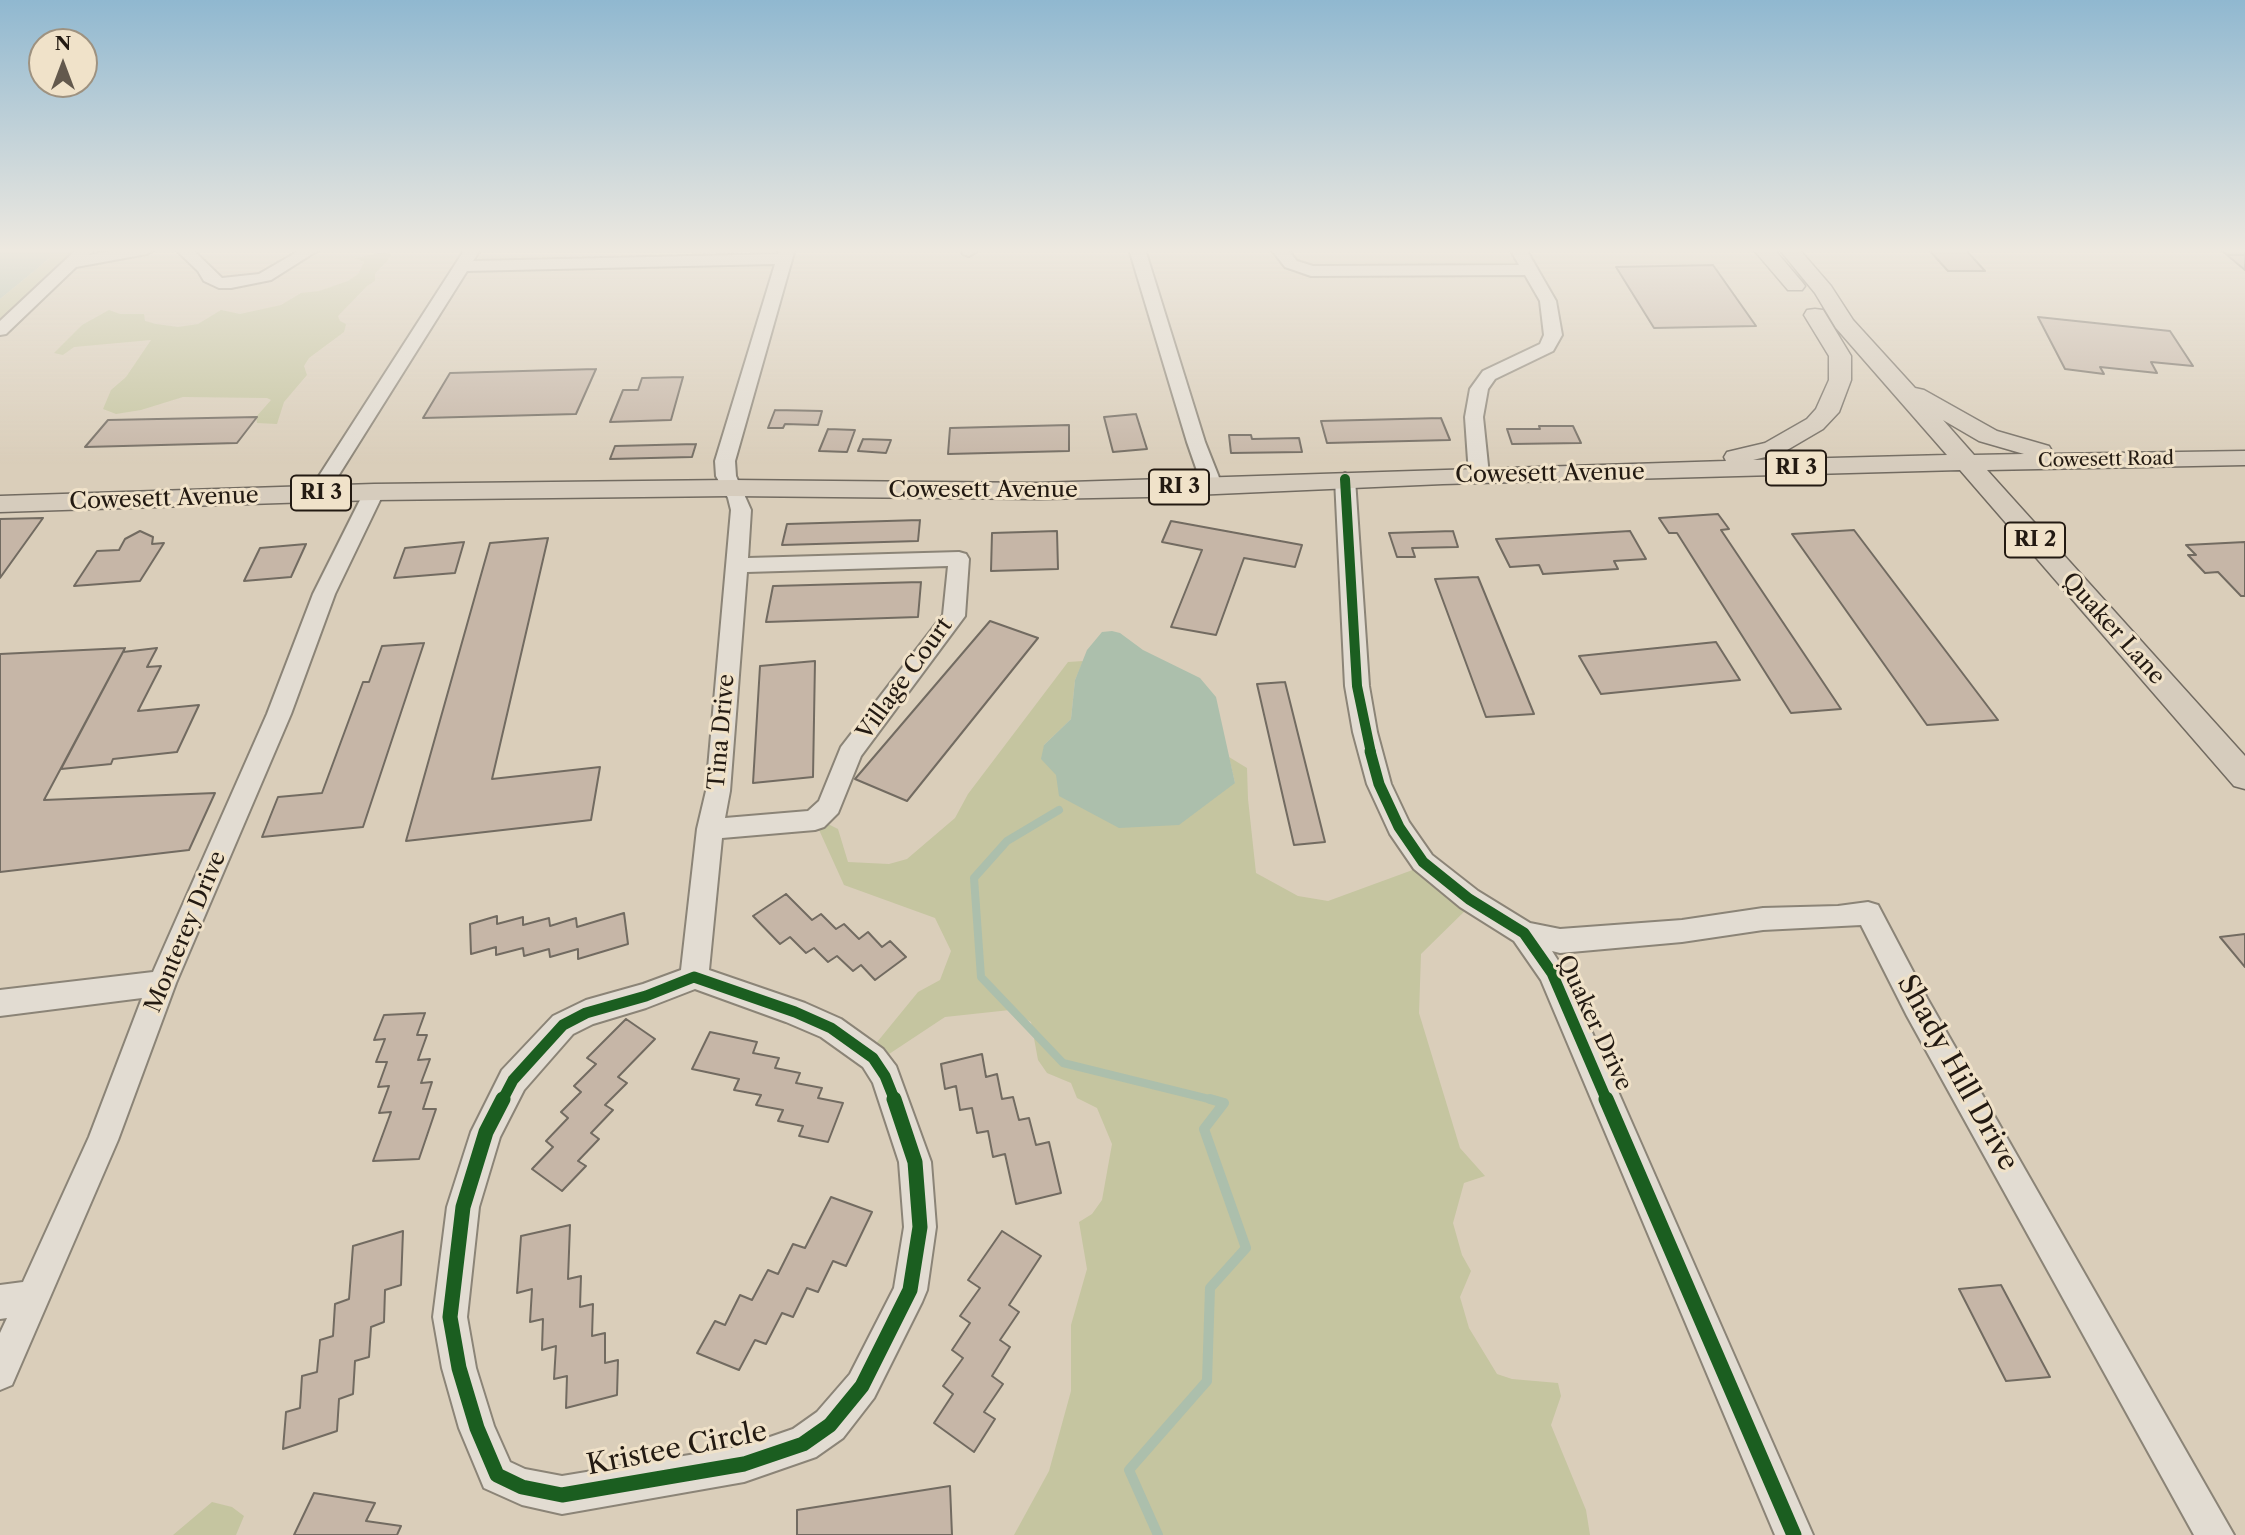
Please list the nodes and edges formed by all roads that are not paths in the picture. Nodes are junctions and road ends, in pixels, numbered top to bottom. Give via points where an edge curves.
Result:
1 (428, 321) edge
2 (766, 321) edge
3 (1159, 321) edge
4 (1553, 321) edge
5 (1819, 321) edge
6 (1841, 321) edge
7 (1844, 323) joint
8 (1899, 386) junction
9 (2245, 458) edge
10 (2087, 460) junction
11 (1966, 462) junction
12 (1626, 472) junction
13 (1479, 475) junction
14 (1345, 479) junction
15 (1212, 485) junction
16 (731, 488) junction
17 (374, 492) junction
18 (318, 493) junction
19 (0, 504) edge
20 (736, 565) junction
21 (2245, 777) edge
22 (710, 829) junction
23 (1524, 933) junction
24 (694, 977) junction
25 (162, 983) junction
26 (0, 1003) edge
27 (16, 1300) edge
28 (0, 1373) edge
29 (1794, 1535) edge
30 (2215, 1535) edge

1 - 18 street
2 - 16 street, Tina Drive via 725,461
3 - 15 street
4 - 13 street via 1547,347 1489,375 1479,389 1474,416
5 - 12 main road via 1840,353 1840,380 1828,412 1815,424 1773,448 1745,456
6 - 7 main road, Quaker Lane / RI 2
7 - 8 main road, Quaker Lane / RI 2
8 - 10 main road via 1988,436
8 - 11 main road, Quaker Lane / RI 2
9 - 10 main road, Cowesett Road
10 - 11 main road, Cowesett Road
11 - 12 main road, Cowesett Avenue / RI 3
11 - 21 main road, Quaker Lane / RI 2
12 - 13 main road, Cowesett Avenue / RI 3
13 - 14 main road, Cowesett Avenue / RI 3
14 - 15 main road, Cowesett Avenue / RI 3
14 - 23 street, Quaker Drive via 1357,686 1379,784 1399,827 1423,862 1469,899
15 - 16 main road, Cowesett Avenue / RI 3 via 1039,491
16 - 17 main road, Cowesett Avenue / RI 3
16 - 20 street, Tina Drive via 740,504
17 - 18 main road, Cowesett Avenue / RI 3
17 - 25 street, Monterey Drive via 324,594 279,714
18 - 19 main road, Cowesett Avenue / RI 3
20 - 22 street, Tina Drive via 718,791
20 - 22 street, Village Court via 959,559 954,616 851,751 829,806 815,820
22 - 24 street, Tina Drive
23 - 29 street, Quaker Drive via 1552,974
23 - 30 street, Shady Hill Drive via 1560,941 1763,919 1868,914
24 - 24 street, Kristee Circle via 831,1028 873,1058 885,1076 915,1162 920,1227 910,1290 862,1386 830,1425 803,1444 744,1464 562,1495 522,1487 497,1475 492,1464 459,1368 450,1317 463,1207 475,1163 513,1080 563,1025
25 - 26 street
25 - 27 street, Monterey Drive via 103,1140
27 - 28 street, Monterey Drive

